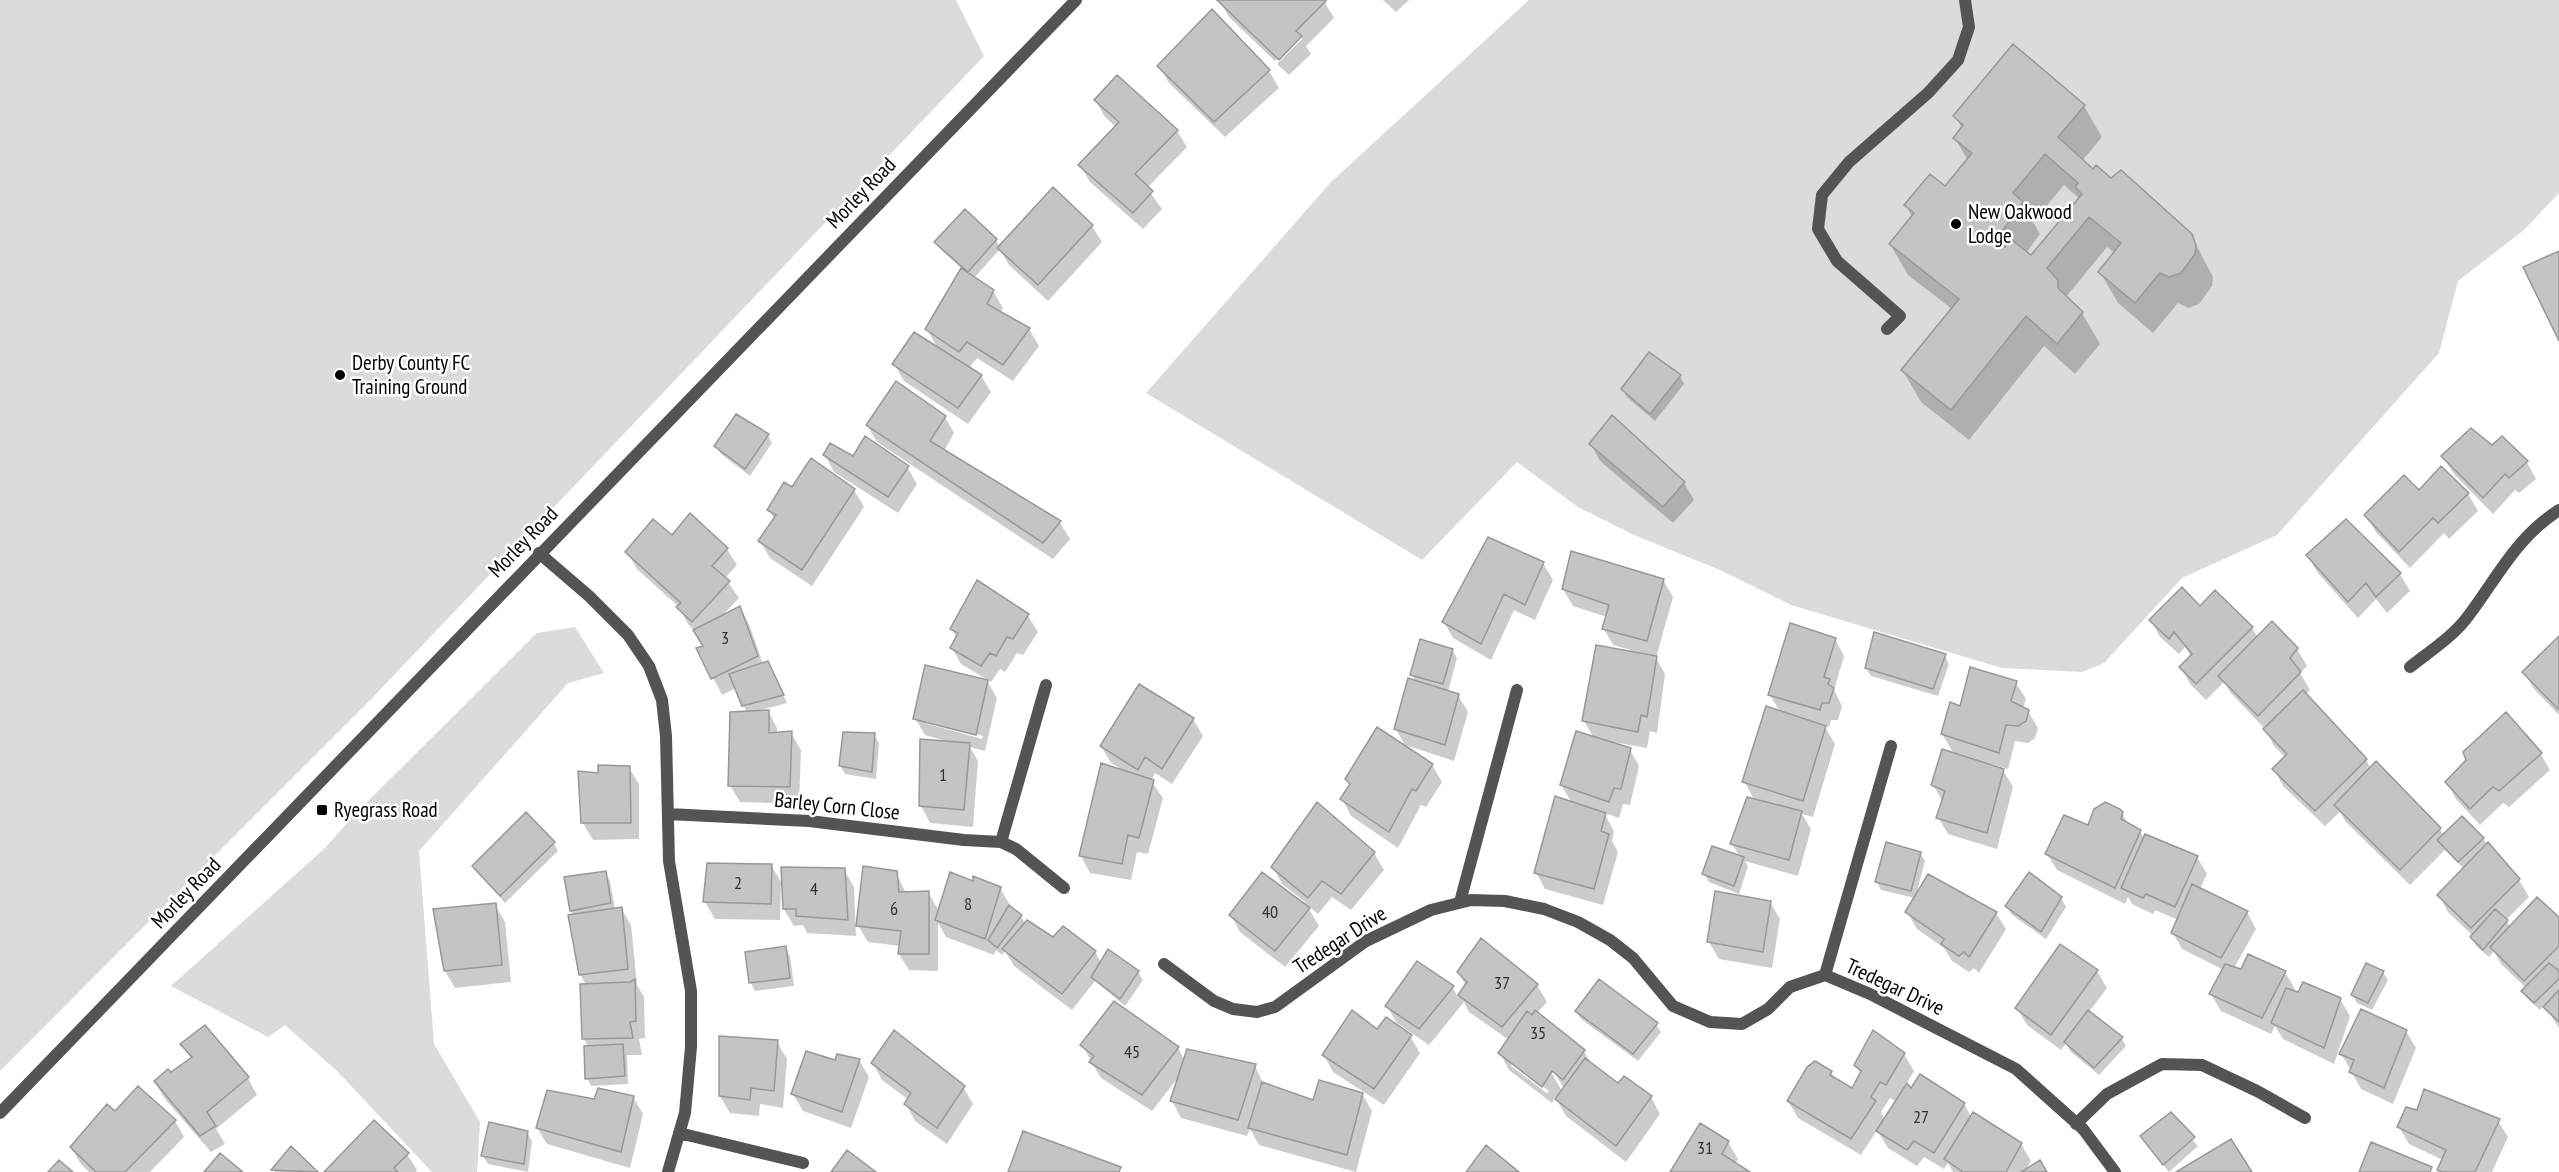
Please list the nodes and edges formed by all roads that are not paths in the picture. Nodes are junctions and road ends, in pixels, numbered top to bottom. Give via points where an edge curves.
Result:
1 (1076, 0) edge
2 (1965, 0) edge
3 (1887, 328) dead end
4 (2559, 510) edge
5 (539, 553) junction
6 (2410, 667) dead end
7 (1046, 686) dead end
8 (1517, 690) dead end
9 (1890, 746) dead end
10 (668, 814) junction
11 (1001, 842) junction
12 (1064, 888) dead end
13 (1460, 902) junction
14 (1164, 964) dead end
15 (1824, 975) junction
16 (0, 1113) edge
17 (2305, 1118) dead end
18 (2076, 1124) junction
19 (679, 1133) junction
20 (803, 1163) dead end
21 (668, 1172) edge
22 (2115, 1172) edge

1 - 5 street, Morley Road
2 - 3 street via 1969,27 1958,60 1928,93 1848,162 1822,195 1818,229 1837,261 1900,316
4 - 6 street via 2518,544 2454,632
5 - 10 street via 628,635 649,666 662,700
5 - 16 street, Morley Road
7 - 11 street
8 - 13 street
9 - 15 street
10 - 11 street, Barley Corn Close via 809,821
10 - 19 street via 673,890 691,991 688,1080
11 - 12 street, Barley Corn Close via 1016,849
13 - 14 street, Tredegar Drive via 1431,910 1366,941 1275,1007 1257,1012 1233,1009 1214,1001
13 - 15 street, Tredegar Drive via 1505,901 1544,909 1578,922 1633,958 1673,1006 1710,1022 1742,1024 1768,1009 1790,987
15 - 18 street, Tredegar Drive via 1870,994 2016,1069
17 - 18 street via 2202,1065 2162,1064 2107,1094
18 - 22 street, Tredegar Drive
19 - 20 street
19 - 21 street

